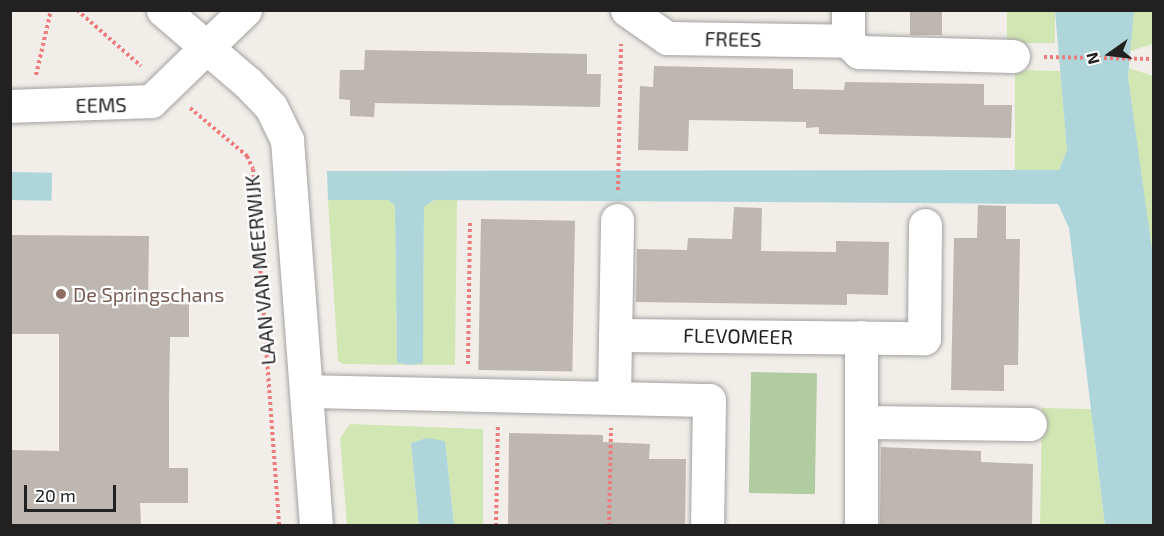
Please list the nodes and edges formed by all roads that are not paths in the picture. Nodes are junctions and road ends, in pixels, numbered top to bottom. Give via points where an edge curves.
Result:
1 (163, 10) edge
2 (245, 10) edge
3 (624, 22) edge
4 (848, 26) edge
5 (205, 47) junction
6 (1013, 56) dead end
7 (23, 106) edge
8 (617, 208) road end
9 (925, 225) dead end
10 (615, 335) junction
11 (861, 338) junction
12 (307, 391) junction
13 (613, 398) junction
14 (862, 422) junction
15 (1030, 424) dead end
16 (316, 525) edge
17 (707, 525) edge
18 (861, 525) edge

1 - 5 street, LAAN VAN MEERWIJK
2 - 5 street
3 - 4 street, FREES via 667,38
4 - 6 street, FREES via 859,52
5 - 7 street, EEMS via 165,87 140,104
5 - 12 street, LAAN VAN MEERWIJK via 271,107 287,140
8 - 10 street
9 - 11 street, FLEVOMEER via 924,338
10 - 11 street, FLEVOMEER
10 - 13 street
11 - 14 street
12 - 13 street
12 - 16 street, LAAN VAN MEERWIJK
13 - 17 street via 709,400
14 - 15 street
14 - 18 street

